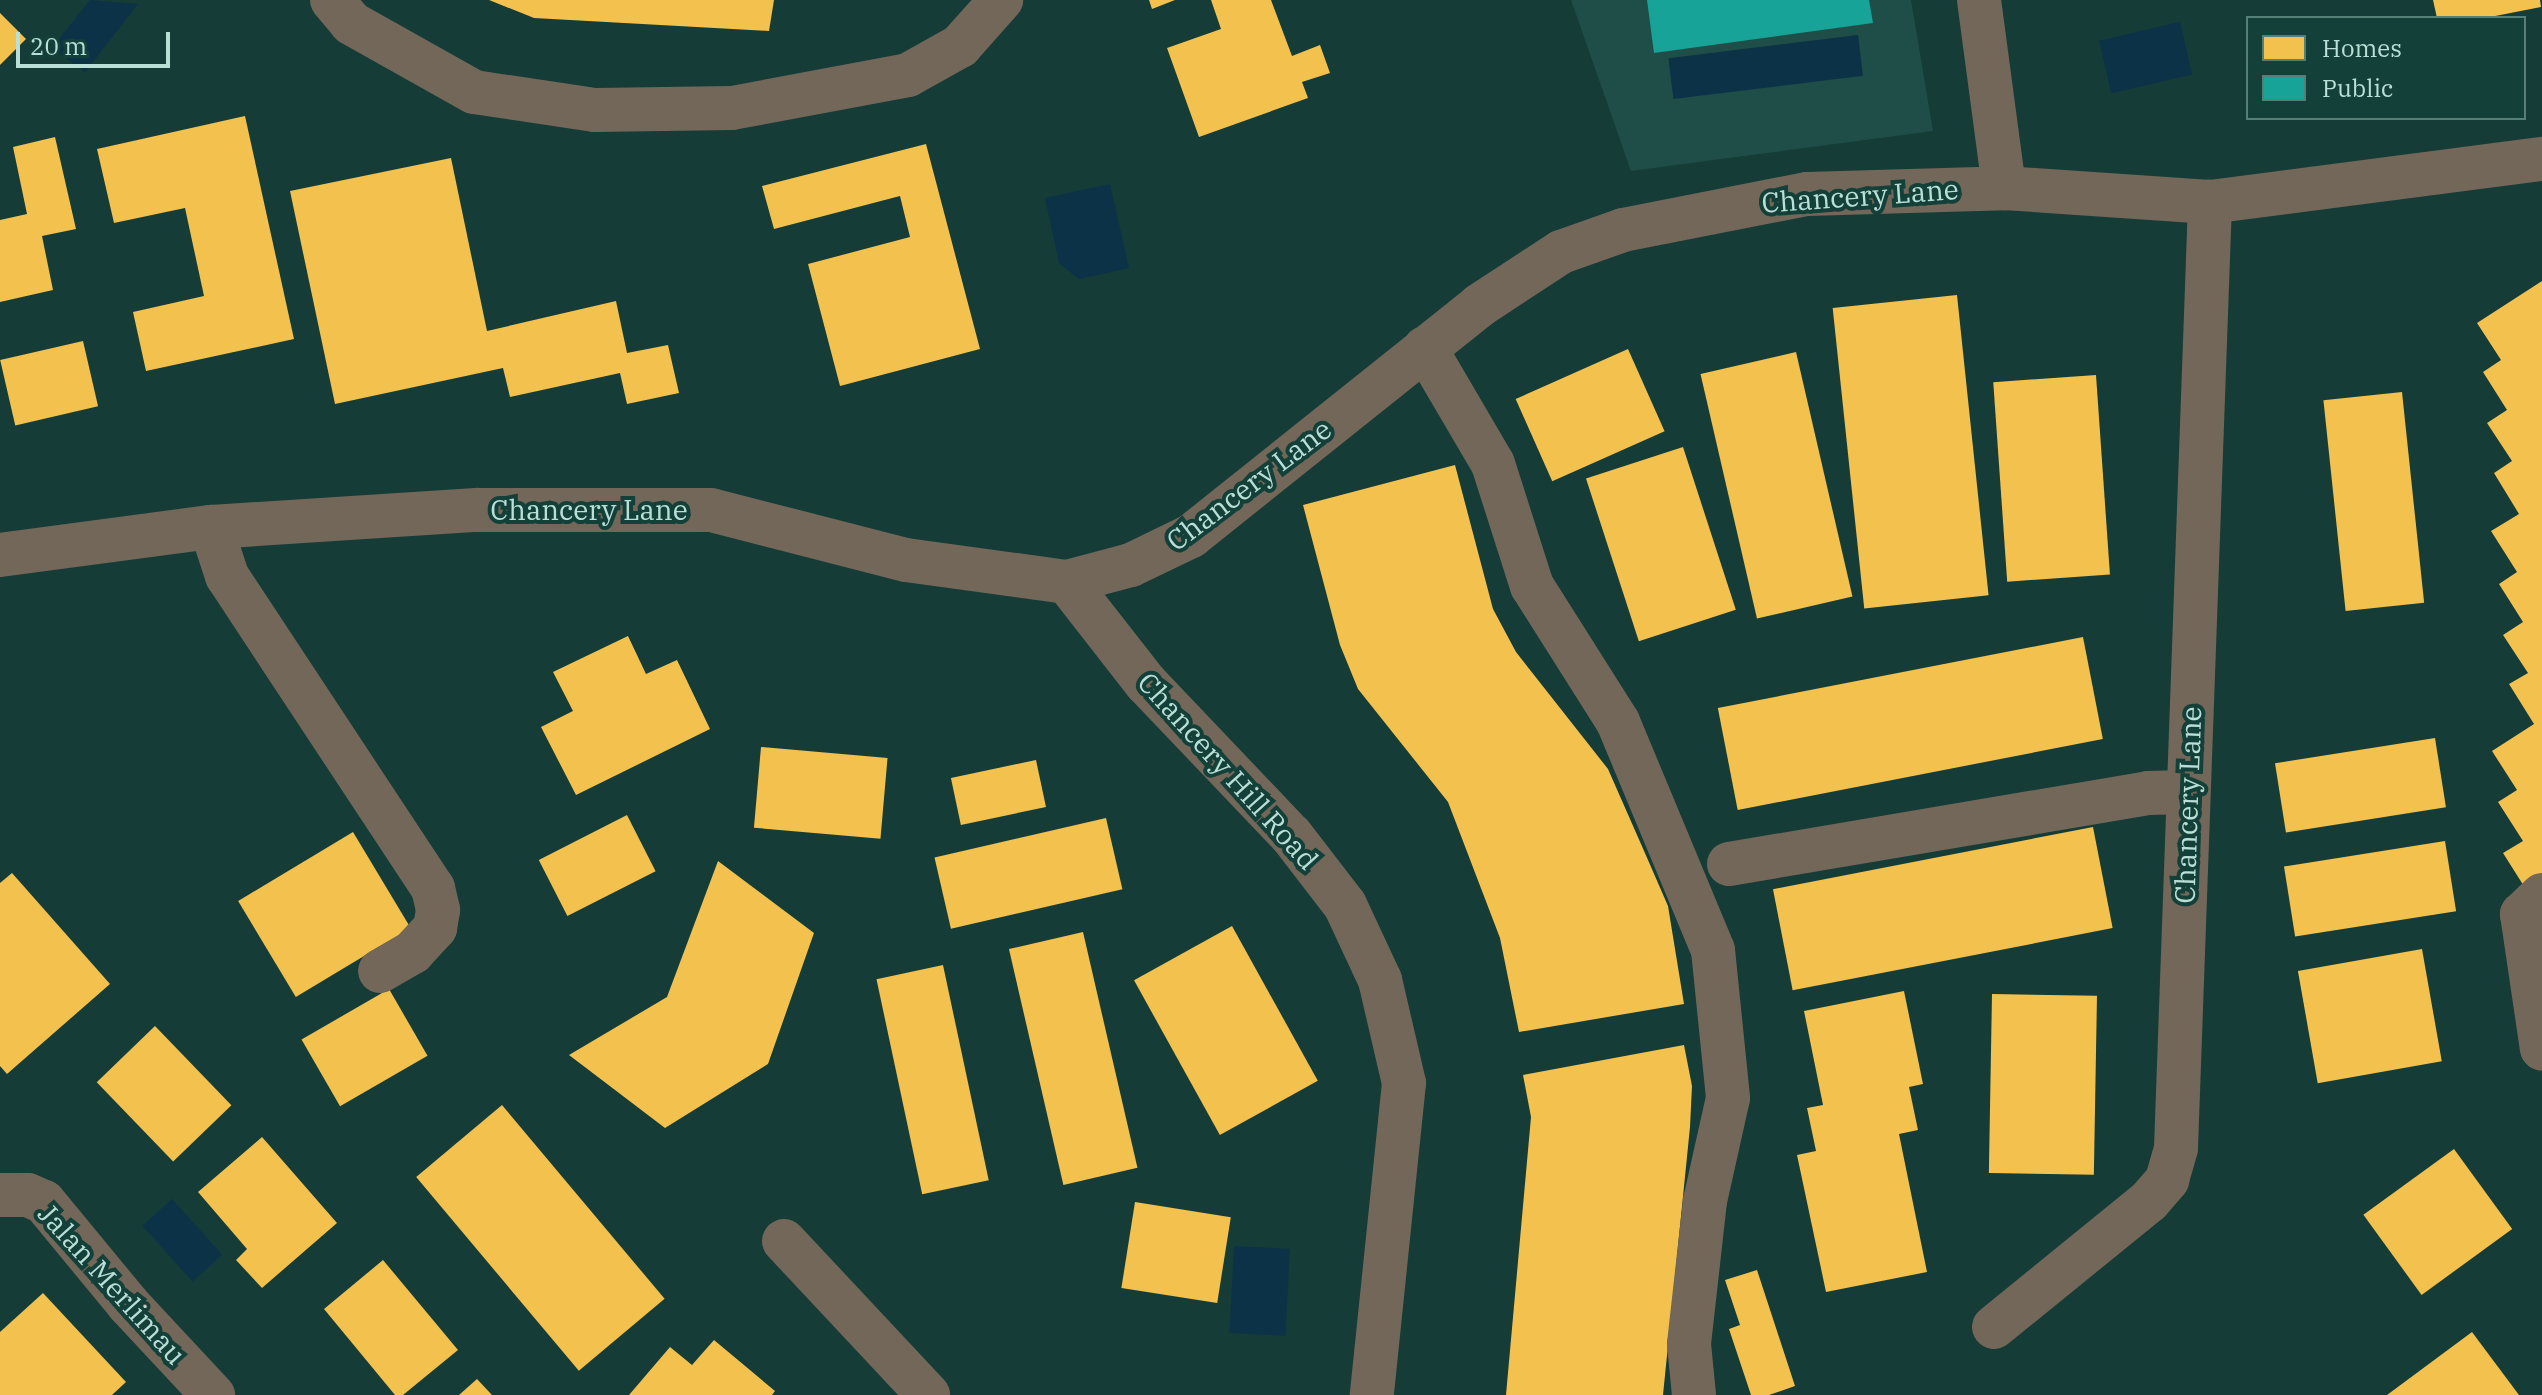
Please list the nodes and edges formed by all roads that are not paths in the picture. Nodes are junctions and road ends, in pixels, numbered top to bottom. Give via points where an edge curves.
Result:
1 (332, 0) edge
2 (1001, 0) edge
3 (1979, 0) edge
4 (2542, 159) edge
5 (2004, 188) junction
6 (2210, 202) junction
7 (1425, 348) junction
8 (211, 527) junction
9 (0, 555) edge
10 (1067, 582) junction
11 (2188, 792) junction
12 (1729, 864) dead end
13 (2542, 895) edge
14 (380, 971) dead end
15 (2542, 1049) edge
16 (0, 1195) edge
17 (784, 1241) dead end
18 (1994, 1327) dead end
19 (213, 1395) edge
20 (928, 1395) edge
21 (1372, 1395) edge
22 (1694, 1395) edge

1 - 2 street via 351,23 474,92 595,110 732,108 908,75 960,46
3 - 5 street
4 - 6 street, Chancery Lane
5 - 6 street, Chancery Lane
5 - 7 street, Chancery Lane via 1807,194 1623,230 1561,252
6 - 11 street, Chancery Lane
7 - 10 street, Chancery Lane via 1191,536 1131,565
7 - 22 street via 1493,464 1532,586 1618,722 1713,950 1728,1098 1705,1201 1689,1344
8 - 9 street, Chancery Lane
8 - 10 street, Chancery Lane via 476,510 711,510 906,560
8 - 14 street via 227,576 433,888 435,928 413,952
10 - 21 street, Chancery Hill Road via 1146,683 1291,835 1345,905 1380,980 1404,1083
11 - 12 street via 2148,793
11 - 18 street, Chancery Lane via 2176,1148 2167,1180 2149,1201
13 - 15 street via 2522,914
16 - 19 street, Jalan Merlimau via 28,1195 44,1202
17 - 20 street

